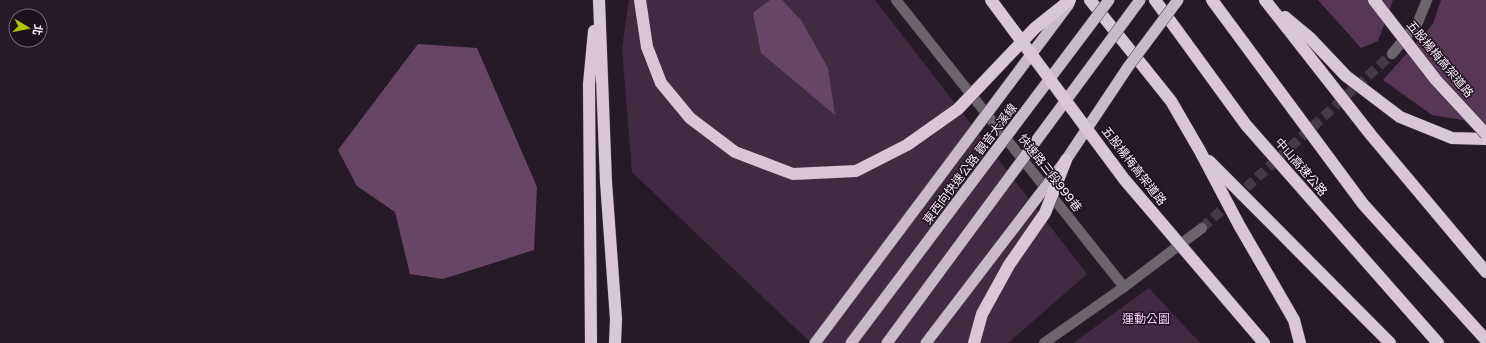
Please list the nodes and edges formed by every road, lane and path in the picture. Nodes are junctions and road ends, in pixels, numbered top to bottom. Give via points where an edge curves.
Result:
1 (598, 0) edge
2 (640, 0) edge
3 (896, 0) edge
4 (990, 0) edge
5 (1071, 0) edge
6 (1090, 0) edge
7 (1109, 0) edge
8 (1140, 0) edge
9 (1155, 0) edge
10 (1178, 0) edge
11 (1212, 0) edge
12 (1374, 0) edge
13 (1427, 0) edge
14 (1266, 2) edge
15 (1392, 54) tunnel mouth
16 (1486, 134) edge
17 (1486, 139) edge
18 (1200, 151) junction
19 (1066, 160) junction
20 (1202, 228) tunnel mouth
21 (1486, 272) edge
22 (1124, 287) junction
23 (1486, 340) edge
24 (591, 343) edge
25 (615, 343) edge
26 (815, 343) edge
27 (851, 343) edge
28 (887, 343) edge
29 (926, 343) edge
30 (974, 343) edge
31 (1044, 343) edge
32 (1264, 343) edge
33 (1300, 343) edge
34 (1390, 343) edge
35 (1438, 343) edge

1 - 24 highway via 589,84
1 - 25 highway via 606,182 616,319
2 - 5 highway, bridge via 647,47 661,83 690,118 735,152 793,174 856,171 907,145 958,109 1035,28
3 - 22 street, 快速路三段999巷
4 - 32 highway, 五股楊梅高架道路, bridge via 1124,179
5 - 26 highway, bridge
6 - 18 highway via 1171,101
7 - 27 highway, 東西向快速公路 觀音大溪線, bridge
8 - 28 highway, bridge
9 - 35 highway, 中山高速公路 via 1246,125
10 - 19 highway, bridge via 1128,66
11 - 23 highway, 中山高速公路 via 1363,204
12 - 16 highway, 五股楊梅高架道路, bridge via 1436,80
13 - 15 street via 1418,22
14 - 17 highway via 1309,37 1346,76 1400,117 1452,138
14 - 21 highway via 1371,135
18 - 33 highway via 1294,320
18 - 34 highway
19 - 29 highway, bridge
19 - 30 highway, bridge via 1045,213 1009,265 982,314
20 - 22 street
22 - 31 street

